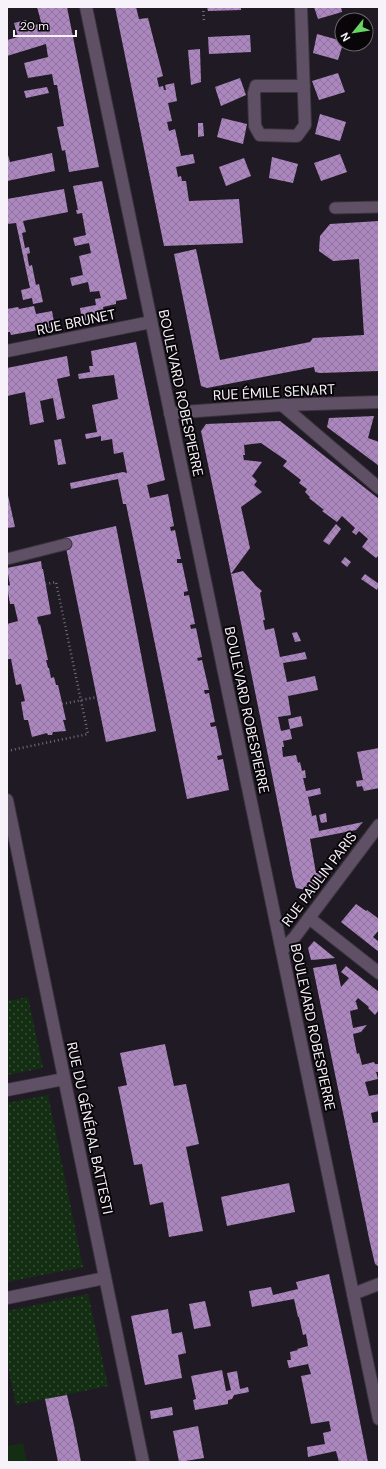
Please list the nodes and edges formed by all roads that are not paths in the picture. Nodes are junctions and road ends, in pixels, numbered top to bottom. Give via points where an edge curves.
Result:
1 (86, 7) edge
2 (301, 7) edge
3 (304, 86) junction
4 (379, 207) edge
5 (335, 208) dead end
6 (152, 322) junction
7 (7, 351) edge
8 (379, 402) edge
9 (282, 405) junction
10 (170, 413) junction
11 (379, 488) edge
12 (66, 544) dead end
13 (7, 559) edge
14 (7, 800) edge
15 (379, 825) edge
16 (309, 918) junction
17 (282, 950) junction
18 (379, 973) edge
19 (64, 1079) junction
20 (7, 1090) edge
21 (105, 1278) junction
22 (379, 1284) edge
23 (353, 1294) junction
24 (7, 1298) edge
25 (376, 1394) edge
26 (379, 1419) edge
27 (142, 1462) edge

1 - 6 street, BOULEVARD ROBESPIERRE
2 - 3 street
3 - 3 street via 305,125 297,136 260,135 255,126 256,86
4 - 5 lane
6 - 7 street, RUE BRUNET
6 - 10 street, BOULEVARD ROBESPIERRE
8 - 9 street, RUE ÉMILE SENART
9 - 10 street, RUE ÉMILE SENART
9 - 11 street
10 - 17 street, BOULEVARD ROBESPIERRE
12 - 13 lane
14 - 19 street, RUE DU GÉNÉRAL BATTESTI
15 - 16 street, RUE PAULIN PARIS
16 - 17 street, RUE PAULIN PARIS
16 - 18 street
17 - 23 street, BOULEVARD ROBESPIERRE
19 - 20 street
19 - 21 street, RUE DU GÉNÉRAL BATTESTI
21 - 24 street
21 - 27 street, RUE DU GÉNÉRAL BATTESTI
22 - 23 street
23 - 25 street, BOULEVARD ROBESPIERRE
25 - 26 street, BOULEVARD ROBESPIERRE

